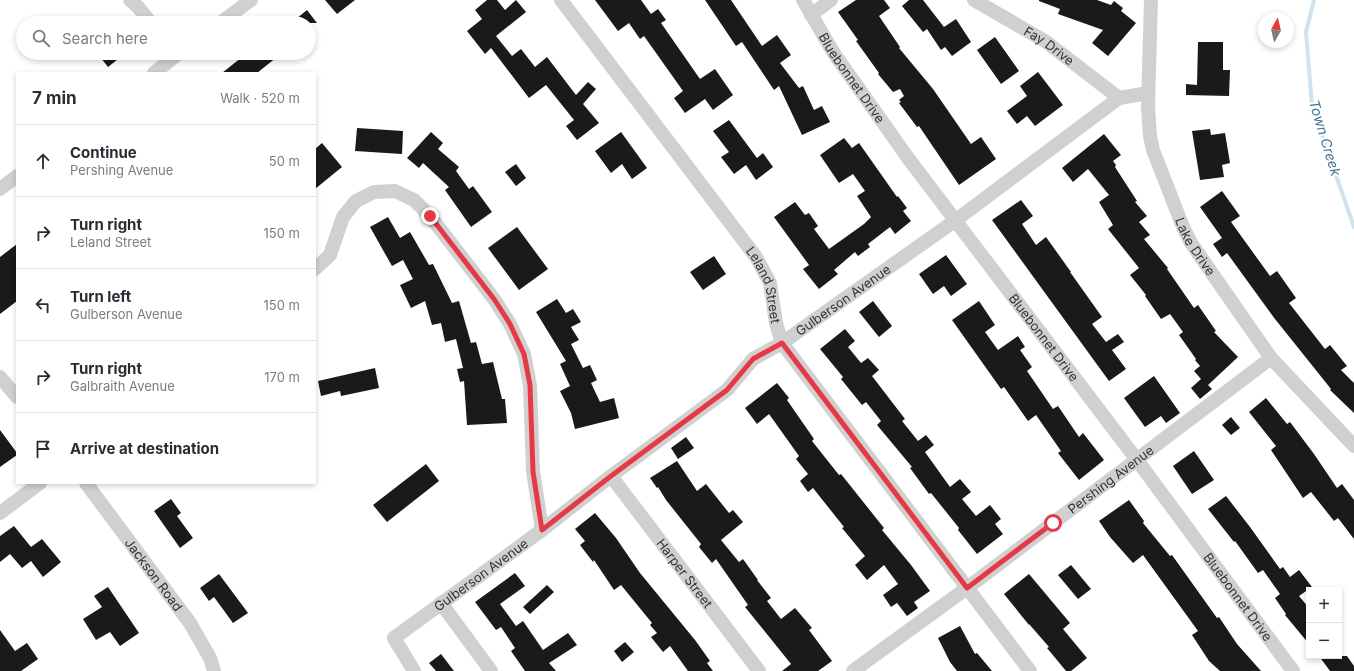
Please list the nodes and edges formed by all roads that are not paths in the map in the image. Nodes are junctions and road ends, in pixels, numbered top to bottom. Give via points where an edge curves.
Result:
1 (130, 0) edge
2 (251, 0) edge
3 (562, 0) edge
4 (803, 0) edge
5 (831, 0) edge
6 (974, 0) edge
7 (1151, 0) edge
8 (811, 15) junction
9 (146, 16) edge
10 (229, 16) edge
11 (170, 60) edge
12 (155, 72) edge
13 (1148, 93) junction
14 (1119, 98) junction
15 (16, 177) edge
16 (0, 189) edge
17 (956, 220) junction
18 (316, 269) edge
19 (782, 343) junction
20 (1271, 358) junction
21 (0, 377) edge
22 (16, 396) edge
23 (1354, 446) edge
24 (1137, 460) junction
25 (611, 476) junction
26 (39, 484) edge
27 (87, 484) edge
28 (0, 514) edge
29 (542, 530) junction
30 (967, 588) junction
31 (441, 603) junction
32 (214, 671) edge
33 (414, 671) edge
34 (491, 671) edge
35 (759, 671) edge
36 (853, 671) edge
37 (1030, 671) edge
38 (1293, 671) edge

1 - 9 street
2 - 10 street
3 - 19 street, Leland Street via 764,270 770,283
4 - 8 street, Bluebonnet Drive
5 - 8 street
6 - 14 street, Fay Drive via 1045,41
7 - 13 street, Lake Drive
8 - 17 street, Bluebonnet Drive via 833,52 908,158
11 - 12 street
13 - 14 street, Gulberson Avenue
13 - 20 street, Lake Drive via 1153,150 1183,227 1191,243
14 - 17 street, Gulberson Avenue
15 - 16 street
17 - 19 street, Gulberson Avenue
17 - 24 street, Bluebonnet Drive
18 - 29 street via 330,255 343,217 356,201 374,192 395,191 414,200 430,216 494,299 510,324 524,354 530,385 533,472
19 - 25 street, Gulberson Avenue via 753,359 727,390
19 - 30 street, Leland Street
20 - 23 street, Lake Drive
20 - 24 street, Pershing Avenue
21 - 22 street
24 - 30 street, Pershing Avenue
24 - 38 street, Bluebonnet Drive
25 - 29 street, Gulberson Avenue
25 - 35 street, Harper Street
26 - 28 street
27 - 32 street, Jackson Road via 190,623 210,658
29 - 31 street, Gulberson Avenue
30 - 36 street, Pershing Avenue
30 - 37 street, Leland Street
31 - 33 street, Gulberson Avenue via 394,638
31 - 34 street

